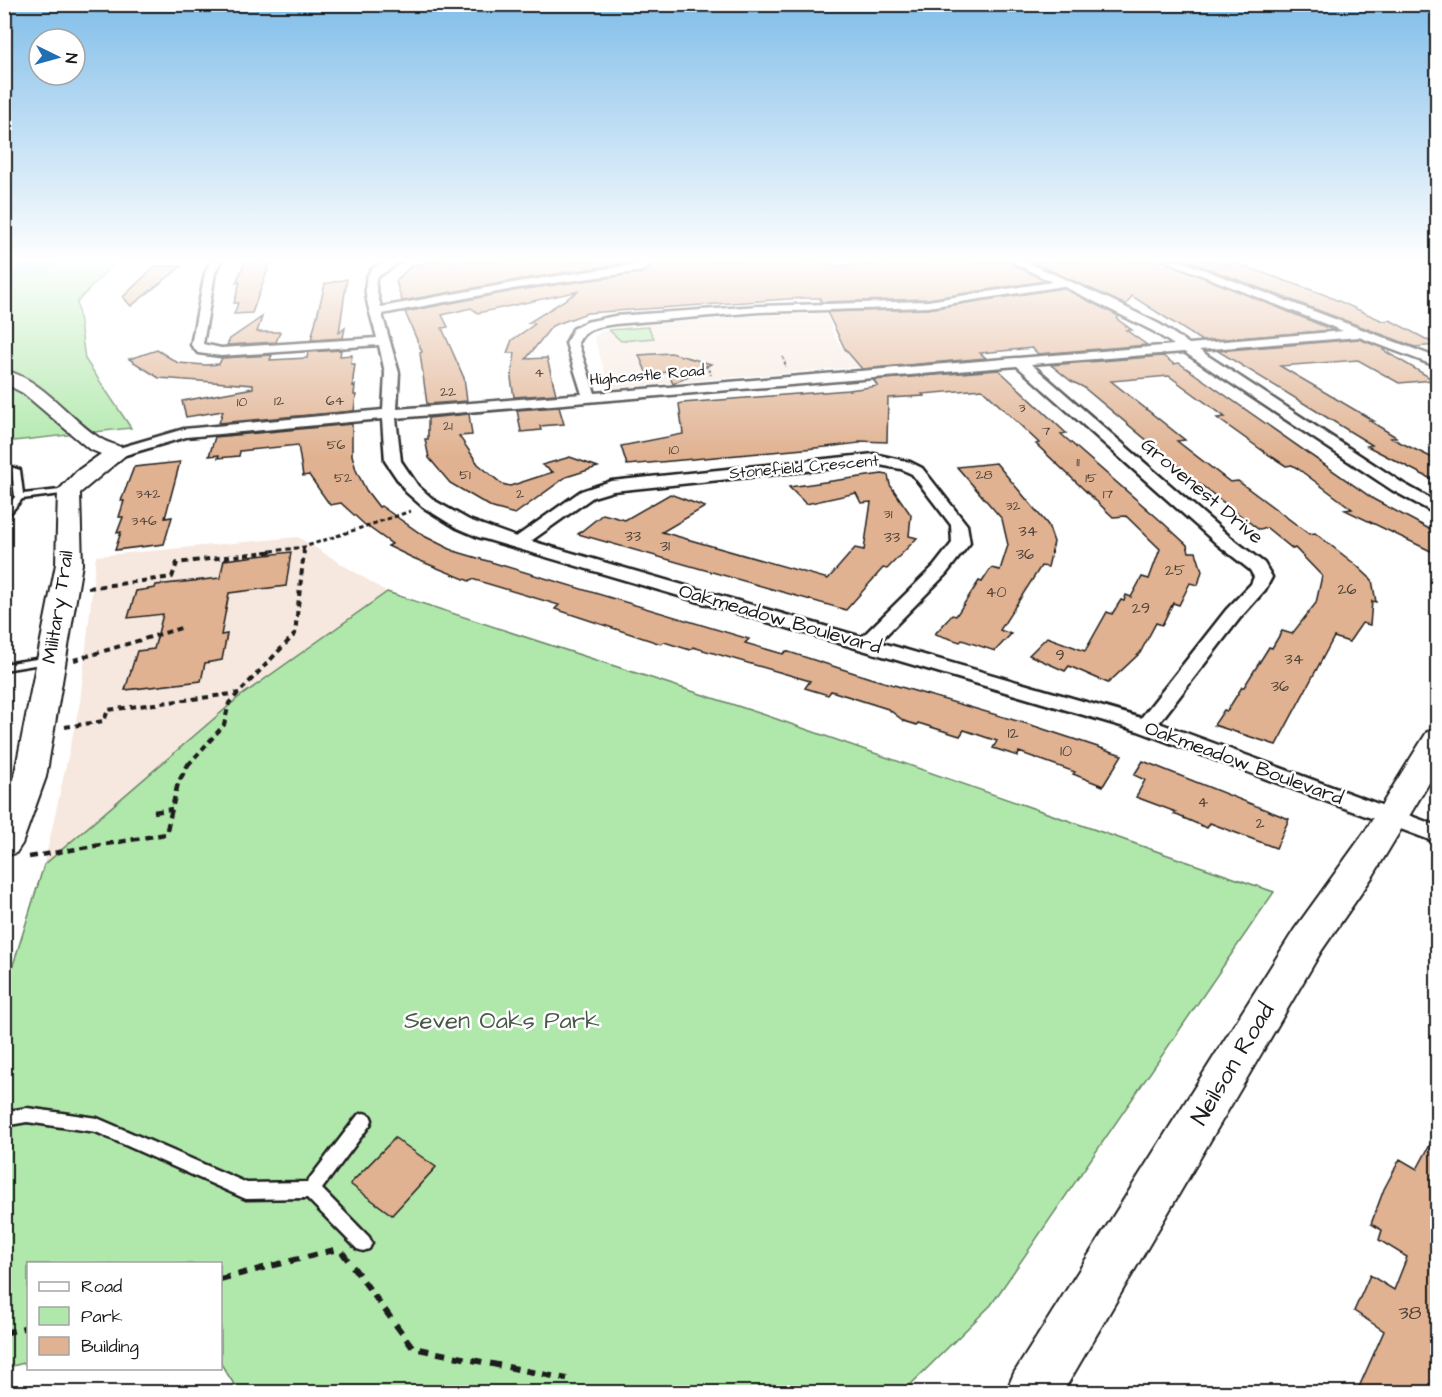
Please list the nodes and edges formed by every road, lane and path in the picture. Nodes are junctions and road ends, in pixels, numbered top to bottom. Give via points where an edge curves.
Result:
1 (200, 326) edge
2 (381, 326) edge
3 (589, 326) edge
4 (1151, 326) edge
5 (1345, 326) edge
6 (1363, 333) junction
7 (384, 341) junction
8 (1187, 349) junction
9 (1021, 362) junction
10 (1437, 363) edge
11 (4, 375) edge
12 (590, 397) junction
13 (389, 414) junction
14 (117, 453) junction
15 (4, 467) edge
16 (69, 491) junction
17 (19, 498) junction
18 (429, 504) junction
19 (1437, 510) edge
20 (4, 515) edge
21 (518, 543) junction
22 (304, 547) junction
23 (64, 591) junction
24 (184, 627) dead end
25 (867, 643) junction
26 (51, 662) junction
27 (4, 667) edge
28 (239, 693) junction
29 (1146, 726) junction
30 (65, 727) dead end
31 (1437, 739) edge
32 (172, 809) junction
33 (154, 812) dead end
34 (1393, 818) junction
35 (1437, 835) edge
36 (17, 850) edge
37 (4, 1119) edge
38 (364, 1120) dead end
39 (311, 1190) junction
40 (363, 1243) joint
41 (340, 1249) junction
42 (222, 1278) edge
43 (27, 1327) edge
44 (4, 1333) edge
45 (567, 1379) dead end
46 (1034, 1392) edge

1 - 7 street via 197,345 202,350 221,352
2 - 7 street, Oakmeadow Boulevard
3 - 12 street via 577,332 572,344
4 - 8 street
5 - 6 street
6 - 8 street, Highcastle Road
6 - 10 street
7 - 13 street, Oakmeadow Boulevard via 392,372
8 - 9 street, Highcastle Road
8 - 19 street
9 - 12 street, Highcastle Road
9 - 29 street, Grovenest Drive via 1258,567 1263,577
11 - 14 street via 30,389 96,446
12 - 13 street, Highcastle Road
13 - 14 street, Highcastle Road via 209,429
13 - 18 street, Oakmeadow Boulevard via 393,461 412,489
14 - 16 street
15 - 17 lane via 16,470
16 - 17 lane
16 - 23 street, Military Trail via 69,564
17 - 20 lane
18 - 21 street, Oakmeadow Boulevard via 463,524
18 - 22 path
21 - 25 street, Oakmeadow Boulevard
21 - 25 street, Stonefield Crescent via 587,494 611,486 874,459 905,465 922,477 959,525 961,543 940,570
22 - 23 path via 177,563 172,577
22 - 28 path via 295,634
23 - 26 street, Military Trail
24 - 26 path via 75,659
25 - 29 street, Oakmeadow Boulevard
26 - 27 lane
26 - 36 street, Military Trail
28 - 30 path via 108,710 104,721
28 - 32 path via 229,703 224,725 191,759 178,783
29 - 34 street, Oakmeadow Boulevard
31 - 34 street, Neilson Road
32 - 33 path
32 - 36 path via 166,834
34 - 35 street, Oakmeadow Boulevard
34 - 46 street, Neilson Road via 1308,940
37 - 39 lane via 27,1115 98,1125 246,1191
38 - 39 lane
39 - 40 lane
40 - 41 path
41 - 42 path
41 - 45 path via 413,1348
43 - 44 path

